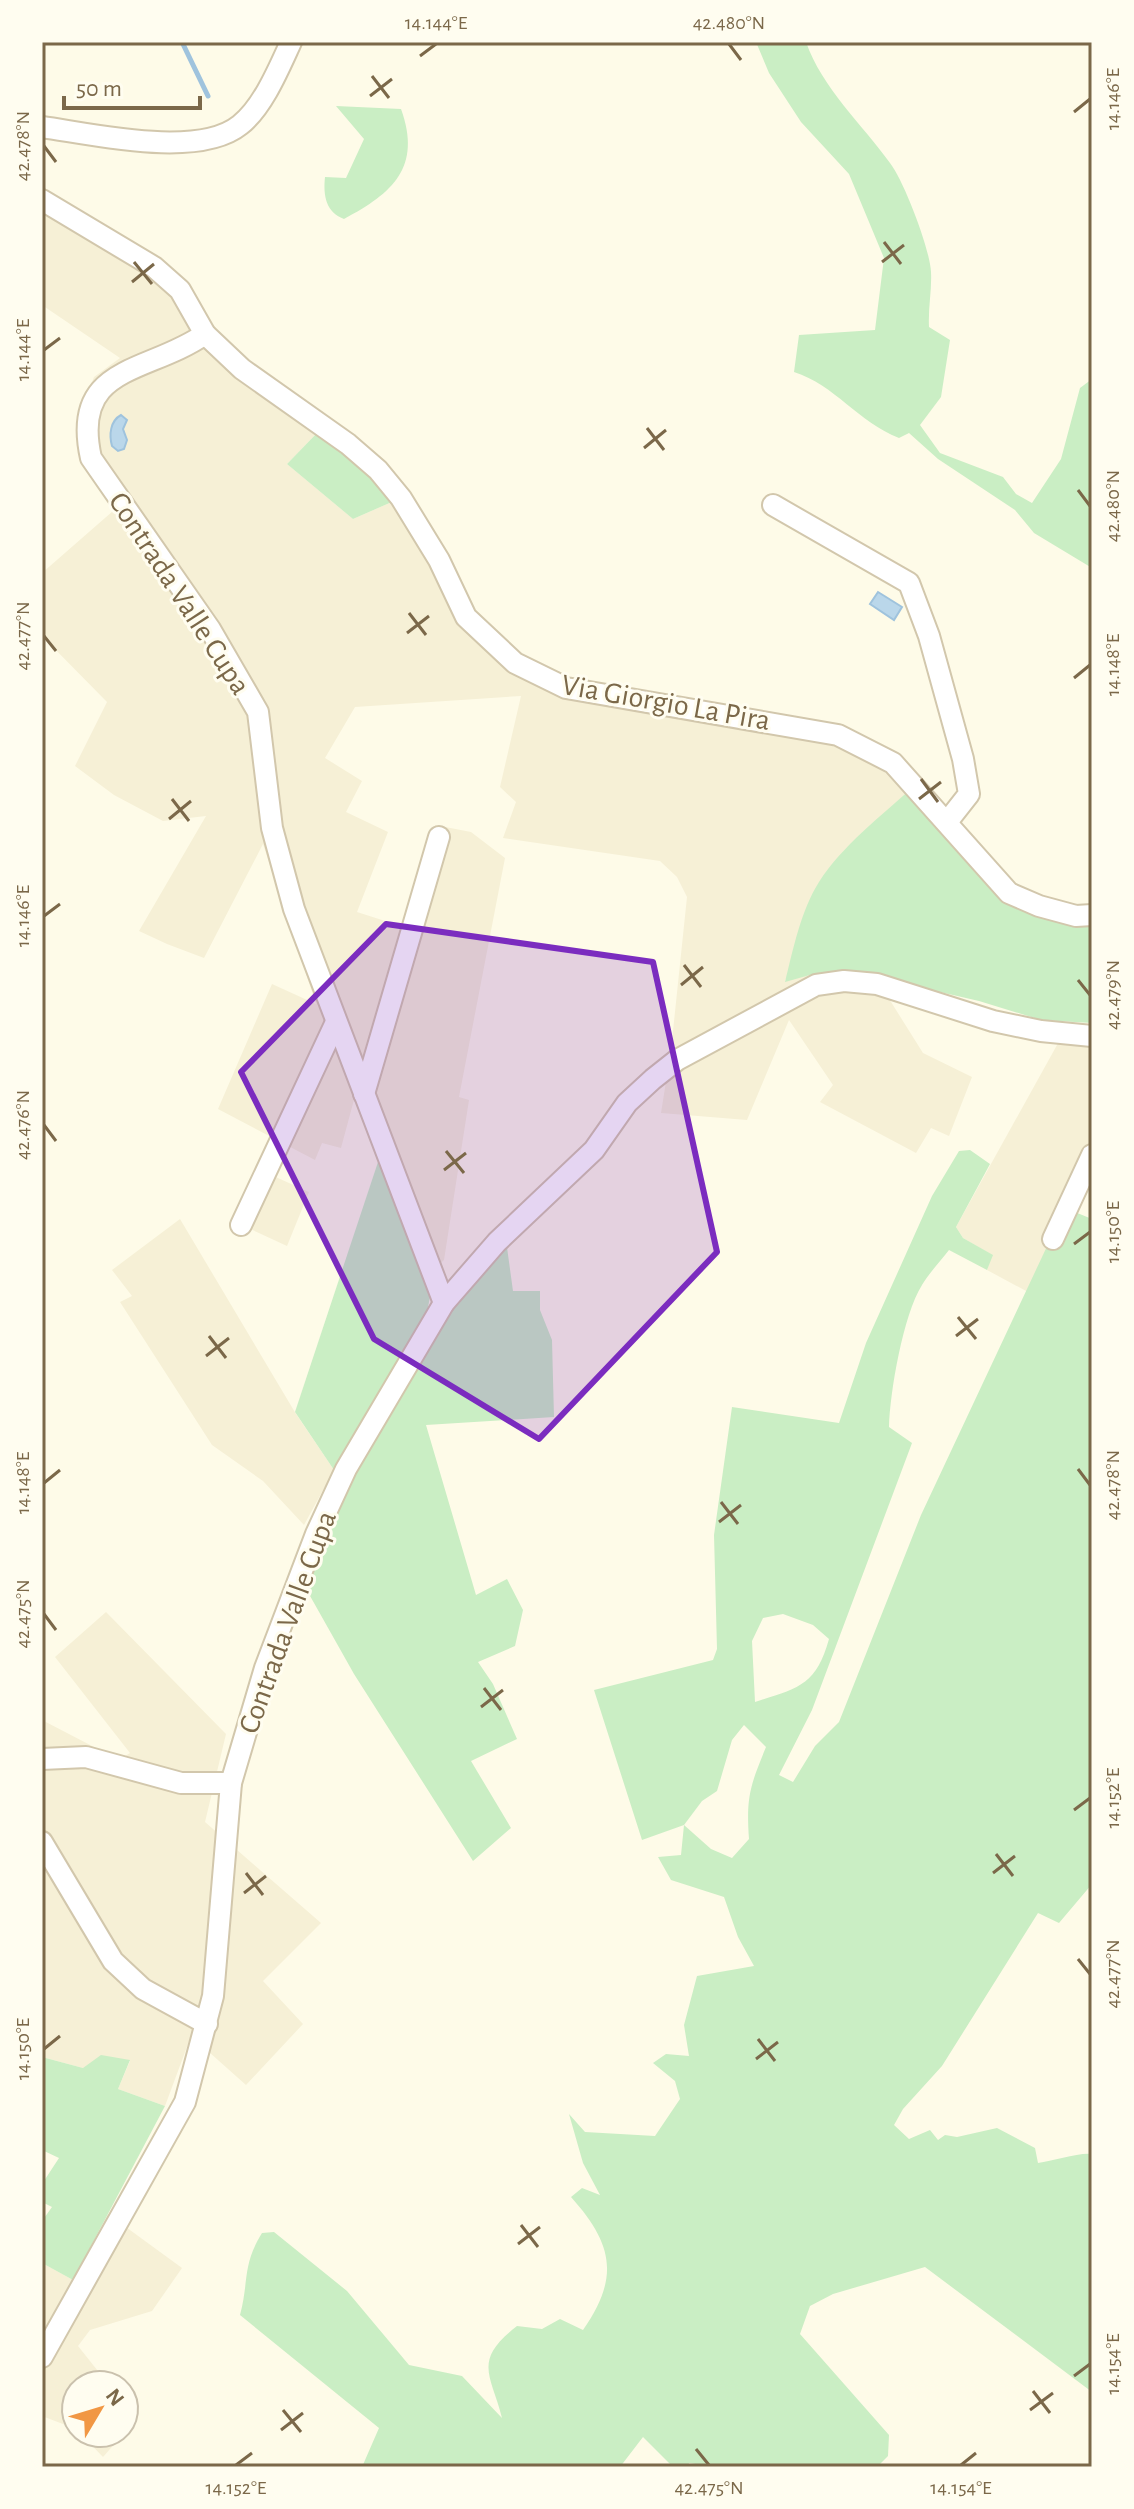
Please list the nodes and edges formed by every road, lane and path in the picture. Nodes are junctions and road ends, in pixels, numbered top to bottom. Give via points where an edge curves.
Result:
1 (291, 42) edge
2 (42, 127) edge
3 (42, 200) edge
4 (205, 334) junction
5 (773, 505) dead end
6 (947, 822) junction
7 (439, 837) dead end
8 (1092, 915) edge
9 (336, 1022) junction
10 (1092, 1036) edge
11 (364, 1094) junction
12 (1092, 1155) edge
13 (241, 1225) dead end
14 (1053, 1239) dead end
15 (436, 1276) junction
16 (463, 1278) junction
17 (444, 1303) junction
18 (42, 1759) edge
19 (231, 1783) junction
20 (42, 1842) edge
21 (207, 2024) junction
22 (42, 2357) edge

1 - 2 street via 257,106 240,125 220,136 164,141
3 - 4 street, Via Giorgio La Pira via 171,281 188,300
4 - 6 street, Via Giorgio La Pira via 242,369 378,470 439,560 466,617 515,663 566,688 838,735 893,763
4 - 9 street, Contrada Valle Cupa via 115,377 88,410 86,433 91,458 210,629 258,712 272,828 294,909
5 - 6 street via 909,583 929,636 969,794
6 - 8 street, Via Giorgio La Pira via 1009,893 1063,912
7 - 11 street
9 - 11 street, Contrada Valle Cupa
9 - 13 street
10 - 16 street via 993,1021 877,984 816,985 677,1060 653,1079 627,1103 594,1150
11 - 15 street, Contrada Valle Cupa
12 - 14 street
15 - 16 street
15 - 17 street, Contrada Valle Cupa
16 - 17 street
17 - 19 street, Contrada Valle Cupa via 346,1469 316,1534 265,1668
18 - 19 street via 86,1757 181,1783
19 - 21 street, Contrada Valle Cupa
20 - 21 street via 113,1961 143,1989
21 - 22 street, Contrada Valle Cupa via 185,2102

